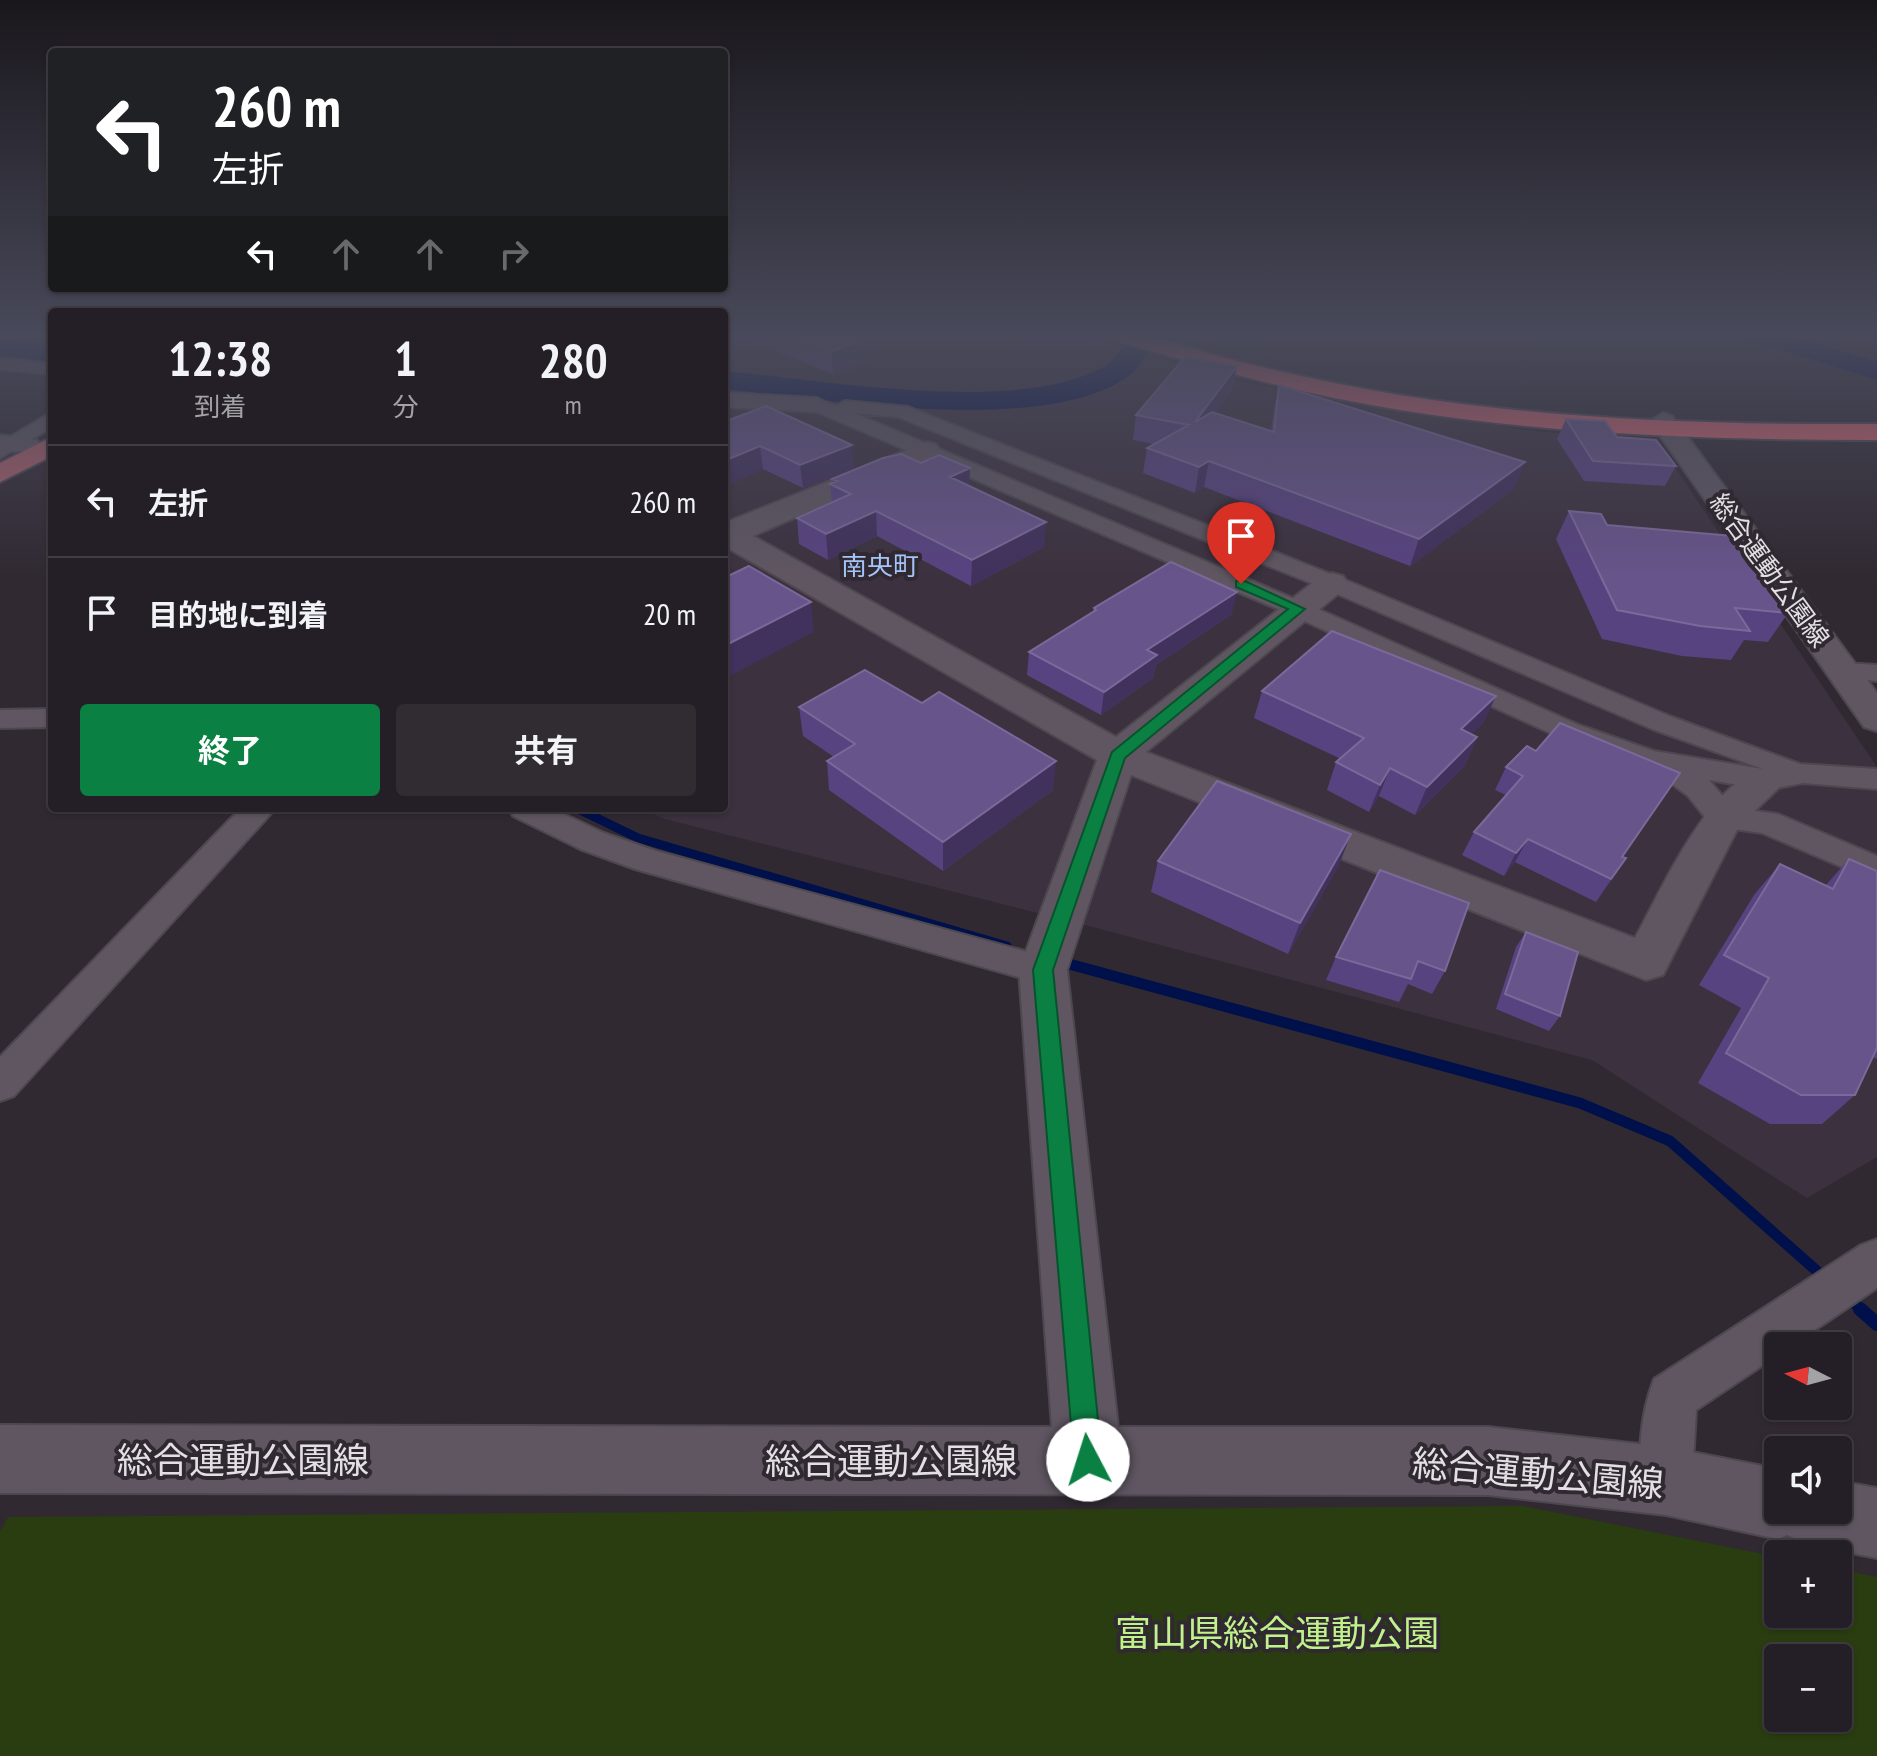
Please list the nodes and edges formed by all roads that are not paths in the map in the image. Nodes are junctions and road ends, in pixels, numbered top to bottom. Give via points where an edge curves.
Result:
1 (844, 416) edge
2 (913, 416) edge
3 (1511, 416) edge
4 (1585, 416) edge
5 (48, 421) edge
6 (1877, 422) edge
7 (1667, 426) junction
8 (1877, 432) edge
9 (961, 435) junction
10 (19, 446) edge
11 (927, 450) junction
12 (0, 474) edge
13 (728, 533) edge
14 (728, 535) edge
15 (1332, 583) junction
16 (1298, 609) junction
17 (1842, 671) junction
18 (1877, 673) edge
19 (48, 718) edge
20 (0, 719) edge
21 (1877, 719) edge
22 (1118, 755) junction
23 (1649, 760) junction
24 (1785, 776) junction
25 (1877, 779) edge
26 (256, 812) edge
27 (532, 812) edge
28 (1723, 818) junction
29 (1877, 870) edge
30 (1043, 970) junction
31 (0, 1084) edge
32 (1877, 1261) edge
33 (0, 1459) edge
34 (1088, 1460) junction
35 (1666, 1481) junction
36 (1764, 1501) edge
37 (1852, 1518) edge
38 (1877, 1523) edge

1 - 11 street
2 - 9 street
3 - 7 highway
4 - 7 highway
5 - 10 street
6 - 7 highway
7 - 8 highway
7 - 17 street, 総合運動公園線
9 - 11 street
9 - 15 street
10 - 12 main road
11 - 13 street
11 - 16 street
14 - 22 street
15 - 16 street
15 - 24 street
16 - 22 street
16 - 23 street via 1569,731
17 - 18 street
17 - 21 street, 総合運動公園線
19 - 20 street
22 - 28 street via 1646,962
22 - 30 street
23 - 24 street
23 - 28 street via 1695,782
24 - 25 street
24 - 28 street
26 - 31 street
27 - 30 street via 647,861
28 - 29 street via 1767,822
30 - 34 street
32 - 35 street via 1672,1397
33 - 34 street, 総合運動公園線
34 - 35 street, 総合運動公園線 via 1488,1461
35 - 36 street, 総合運動公園線
37 - 38 street

